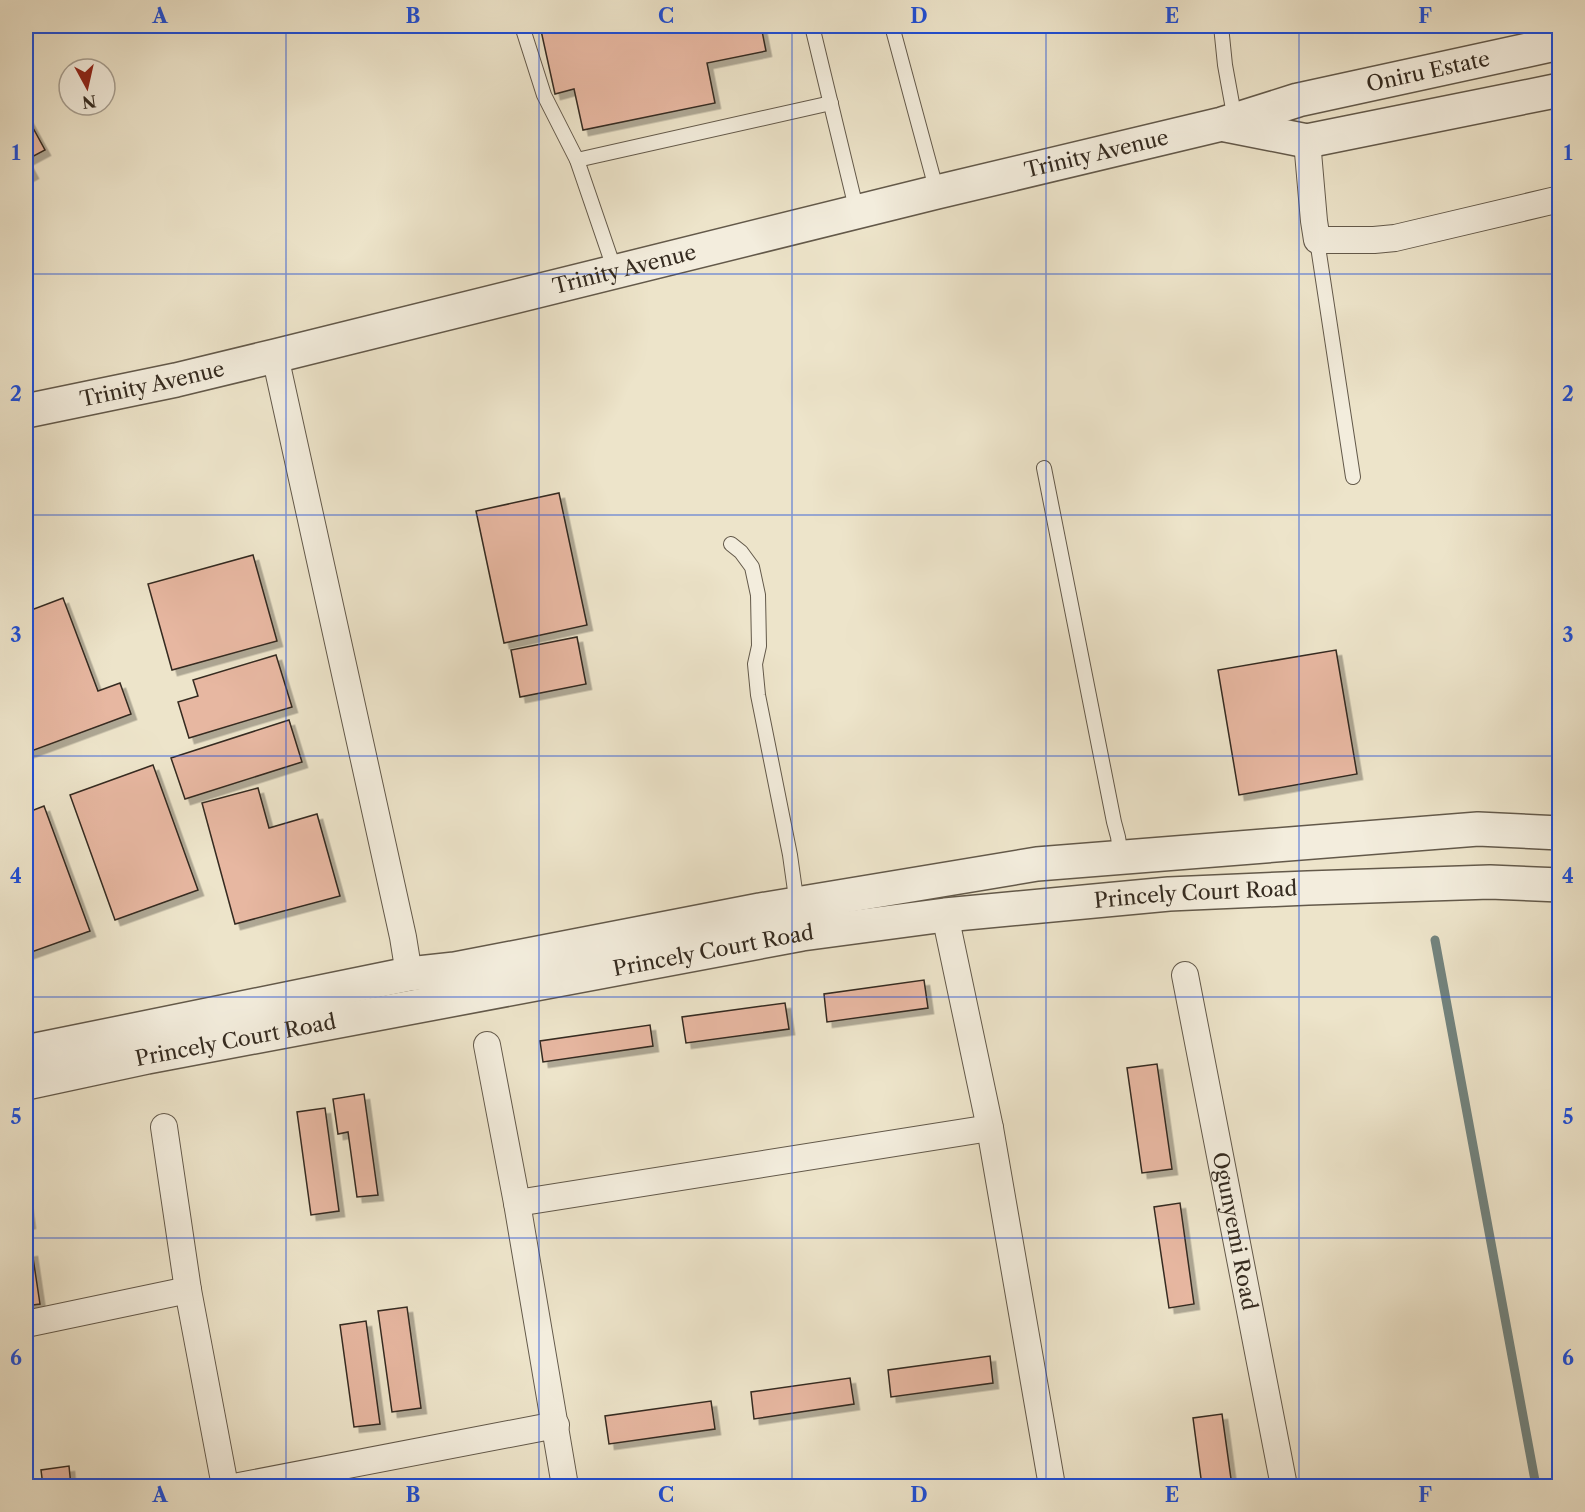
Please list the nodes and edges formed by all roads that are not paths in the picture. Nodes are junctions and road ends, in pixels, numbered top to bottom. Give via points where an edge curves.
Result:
1 (522, 26) edge
2 (812, 26) edge
3 (892, 26) edge
4 (1221, 26) edge
5 (1560, 43) edge
6 (1560, 90) edge
7 (1298, 100) junction
8 (831, 103) junction
9 (1228, 122) junction
10 (1307, 141) junction
11 (577, 160) junction
12 (937, 192) junction
13 (1560, 199) edge
14 (857, 212) junction
15 (1317, 240) junction
16 (615, 271) junction
17 (275, 356) junction
18 (26, 411) edge
19 (1044, 468) dead end
20 (1353, 477) dead end
21 (730, 544) dead end
22 (1560, 833) edge
23 (1121, 858) junction
24 (1560, 885) edge
25 (797, 905) junction
26 (945, 915) junction
27 (409, 975) junction
28 (1185, 975) dead end
29 (487, 1045) dead end
30 (26, 1052) edge
31 (26, 1083) edge
32 (164, 1127) dead end
33 (990, 1128) junction
34 (517, 1203) junction
35 (188, 1290) junction
36 (26, 1324) edge
37 (555, 1425) junction
38 (225, 1486) edge
39 (239, 1486) edge
40 (565, 1486) edge
41 (1052, 1486) edge
42 (1284, 1486) edge

1 - 11 lane via 544,94
2 - 8 lane
3 - 12 lane
4 - 9 lane
5 - 7 street, Oniru Estate
6 - 10 street, Oniru Estate
7 - 9 street, Oniru Estate
7 - 10 street
8 - 11 lane
8 - 14 lane
9 - 10 street
9 - 12 street, Trinity Avenue
10 - 15 street
11 - 16 lane
12 - 14 street, Trinity Avenue
13 - 15 street via 1395,238
14 - 16 street, Trinity Avenue
15 - 20 lane
16 - 17 street, Trinity Avenue
17 - 18 street, Trinity Avenue
17 - 27 street
19 - 23 lane
21 - 25 lane via 752,567 758,595 758,695
22 - 23 street via 1478,829
23 - 25 street via 1036,864
24 - 26 street, Princely Court Road via 1490,882 1169,894
25 - 27 street
26 - 31 street, Princely Court Road via 802,934
26 - 33 street
27 - 30 street
28 - 42 street, Ogunyemi Road
29 - 34 street
32 - 35 street
33 - 34 street
33 - 41 street
34 - 37 street
35 - 36 street
35 - 38 street
37 - 39 street
37 - 40 street

